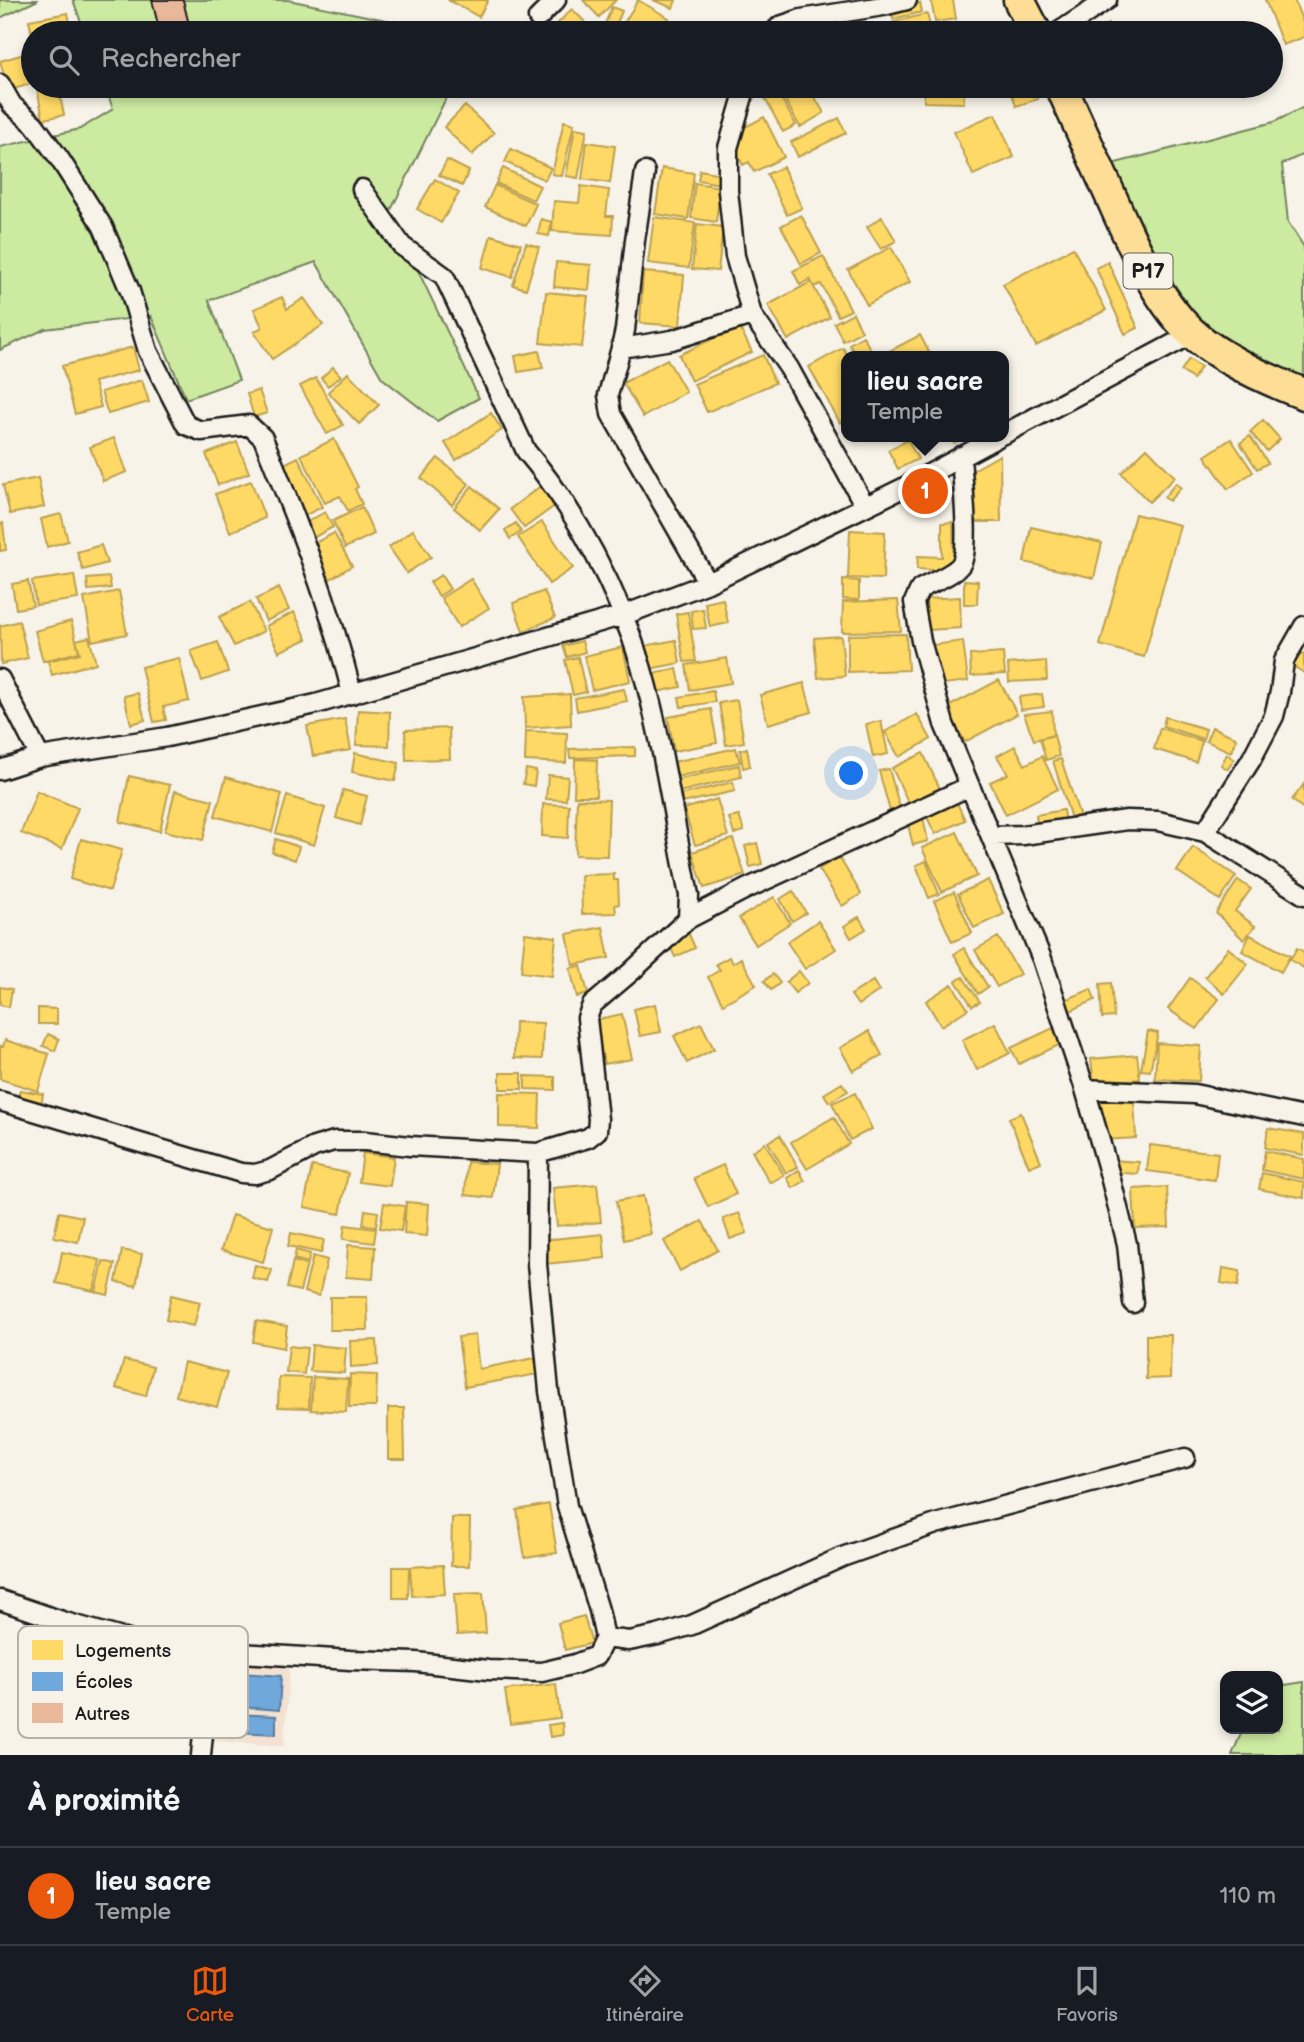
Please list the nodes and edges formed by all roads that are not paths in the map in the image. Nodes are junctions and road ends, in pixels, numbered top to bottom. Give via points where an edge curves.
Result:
1 (556, 0) edge
2 (907, 0) edge
3 (1019, 0) edge
4 (1107, 0) edge
5 (538, 18) dead end
6 (794, 21) edge
7 (1030, 21) edge
8 (1075, 21) edge
9 (0, 84) edge
10 (743, 98) edge
11 (1066, 98) edge
12 (645, 172) dead end
13 (362, 189) dead end
14 (752, 315) junction
15 (1192, 334) junction
16 (621, 348) junction
17 (1304, 394) edge
18 (1009, 430) edge
19 (988, 442) edge
20 (961, 456) junction
21 (865, 506) junction
22 (708, 583) junction
23 (624, 615) junction
24 (1304, 626) edge
25 (0, 679) edge
26 (352, 694) junction
27 (40, 757) junction
28 (0, 770) edge
29 (970, 786) junction
30 (1205, 832) junction
31 (992, 836) junction
32 (1304, 895) edge
33 (688, 919) junction
34 (1085, 1089) junction
35 (0, 1101) edge
36 (1304, 1117) edge
37 (538, 1153) junction
38 (1133, 1303) dead end
39 (1185, 1458) dead end
40 (0, 1600) edge
41 (79, 1626) edge
42 (605, 1638) junction
43 (248, 1654) edge

1 - 5 street
2 - 6 street
3 - 7 main road
4 - 8 street
9 - 26 street via 12,105 34,124 59,158 103,227 130,291 148,351 186,425 201,431 249,425 263,438 306,548
10 - 14 street via 728,148 728,191 735,256
11 - 15 main road, P17 via 1127,233 1151,278
12 - 16 street
13 - 23 street via 402,246 444,276 526,452 578,523
14 - 16 street via 672,340
14 - 21 street via 789,368
15 - 17 main road, P17 via 1229,359
15 - 18 street
16 - 22 street via 608,395 611,414
19 - 20 street
20 - 21 street
20 - 29 street via 965,547 961,565 920,589 914,602 944,724
21 - 22 street
22 - 23 street
23 - 26 street
23 - 33 street via 659,744 689,895
24 - 30 street via 1284,661 1275,716
25 - 27 street
26 - 27 street via 167,737
27 - 28 street
29 - 31 street
29 - 33 street
30 - 31 street via 1158,821 1127,820
30 - 32 street
31 - 34 street via 1042,959
33 - 37 street via 592,1005 587,1018 597,1131
34 - 36 street via 1194,1094
34 - 38 street via 1127,1244
35 - 37 street via 241,1173 270,1170 334,1141
37 - 42 street via 537,1264 549,1391 567,1506
39 - 42 street via 936,1524 842,1557 692,1625 629,1641
40 - 41 street
42 - 43 street via 596,1656 542,1672

